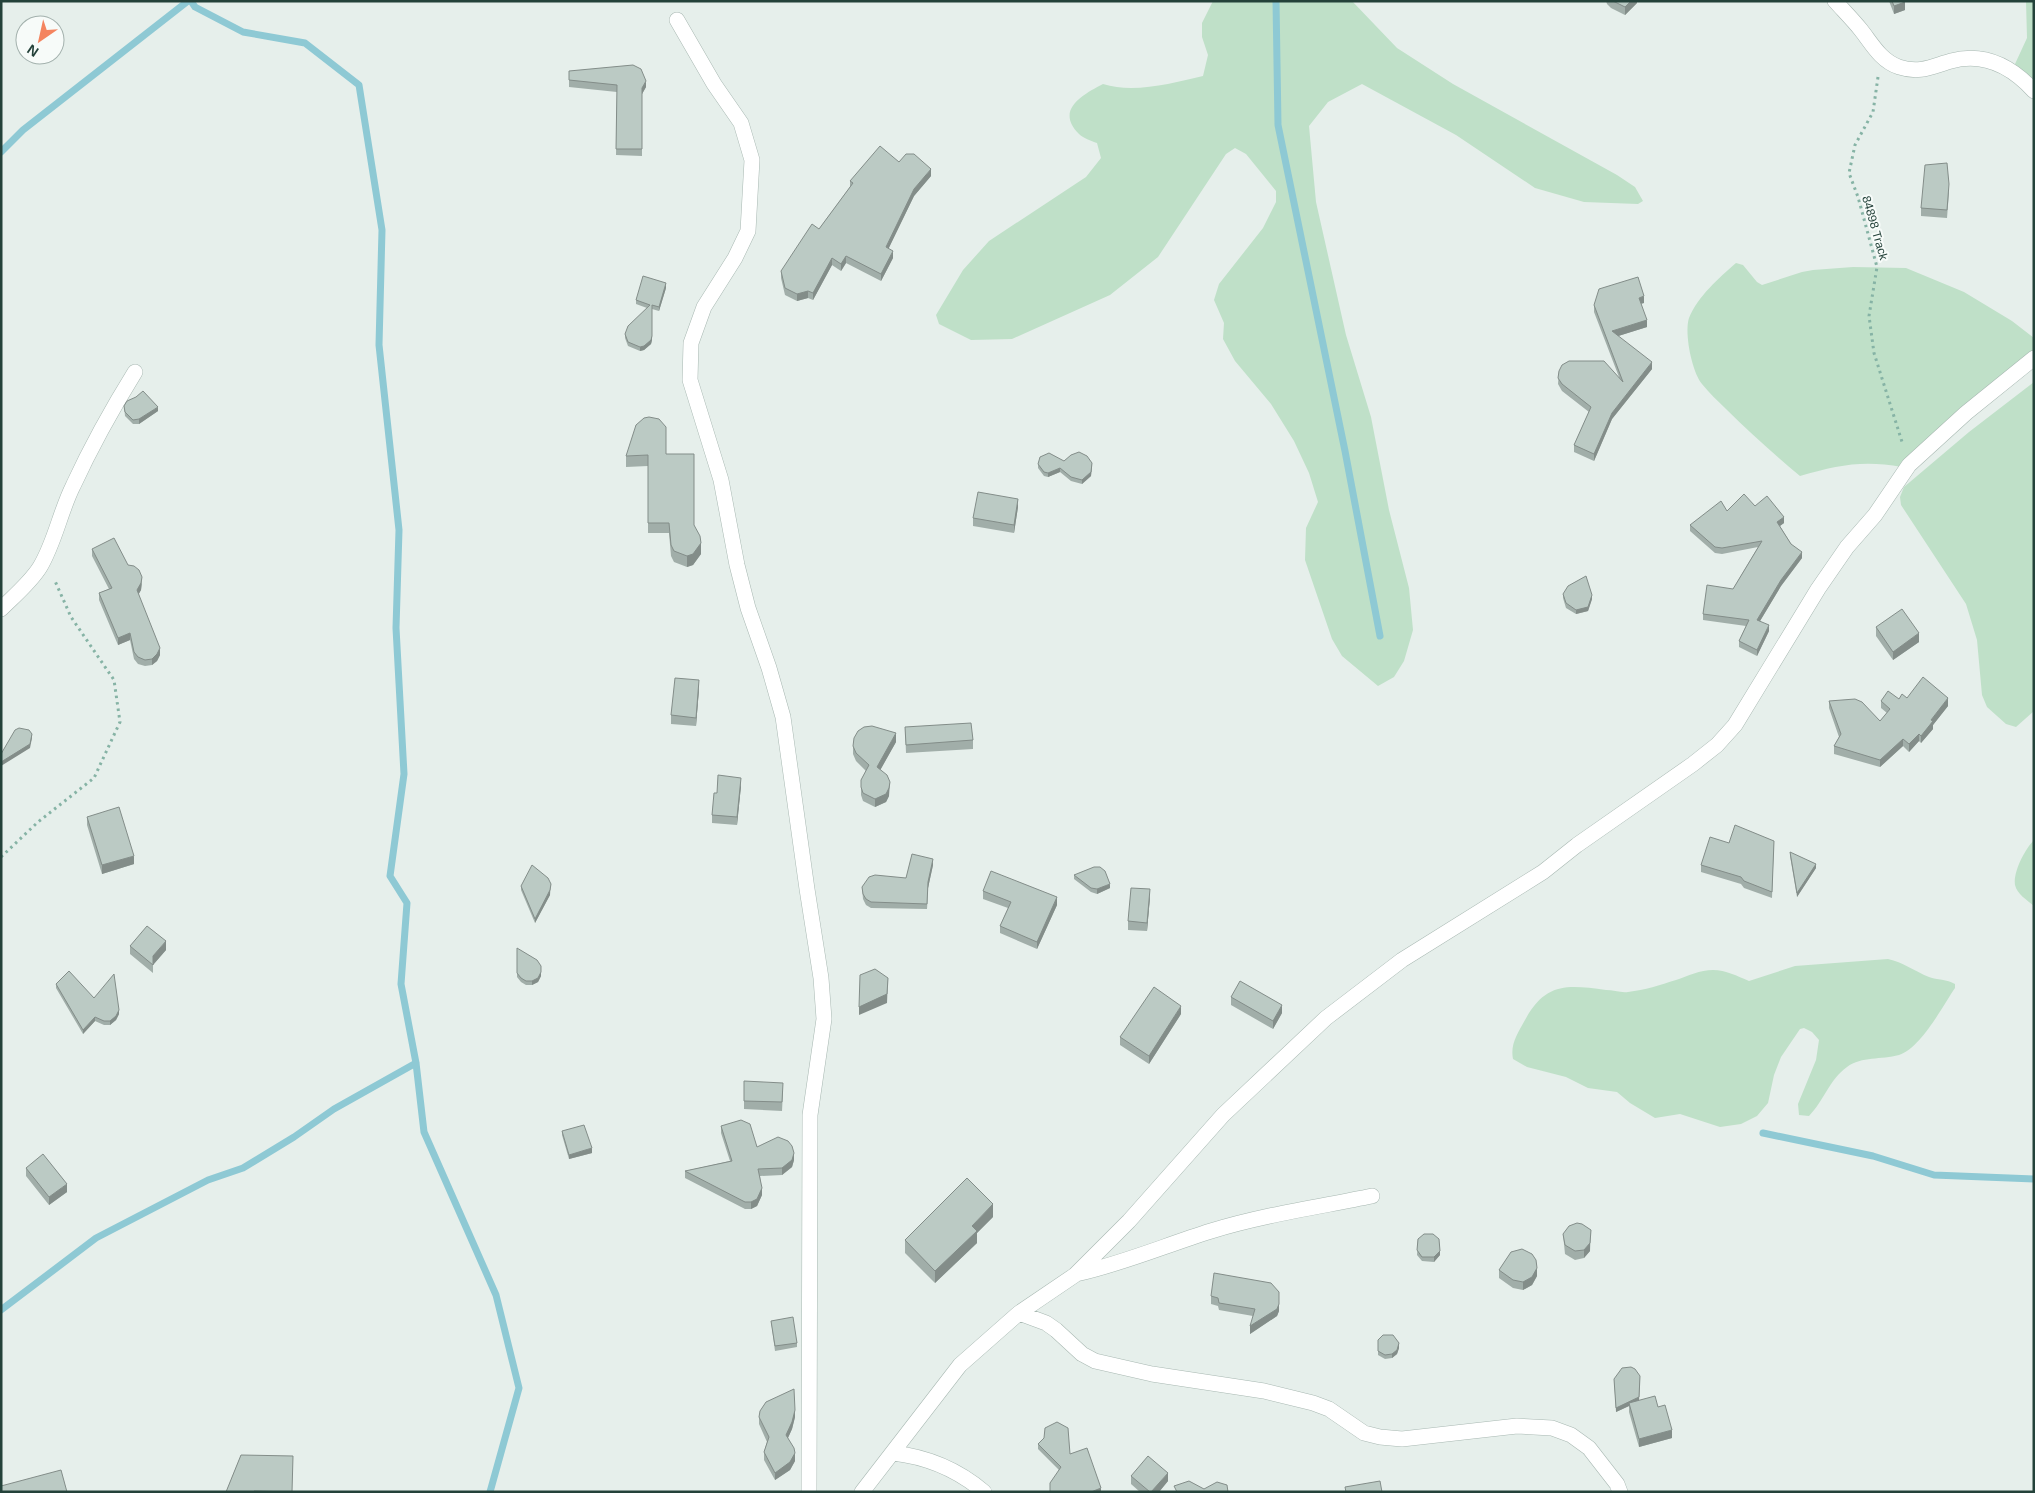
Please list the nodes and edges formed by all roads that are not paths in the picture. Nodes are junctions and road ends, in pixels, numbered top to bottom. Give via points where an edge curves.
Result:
1 (1835, 1) edge
2 (677, 20) dead end
3 (2034, 91) edge
4 (2034, 358) edge
5 (135, 372) dead end
6 (1, 609) edge
7 (1372, 1196) dead end
8 (1075, 1275) junction
9 (1019, 1313) junction
10 (893, 1452) junction
11 (810, 1492) edge
12 (862, 1492) edge
13 (984, 1492) edge
14 (1620, 1492) edge

1 - 3 street via 1880,56 1898,67 1914,70 1934,68 1974,58 1994,62 2014,72
2 - 11 street via 741,123 752,160 748,231 704,306 691,343 690,380 721,480 736,565 783,717 821,978 824,1019 810,1124
4 - 8 street via 1909,465 1818,589 1740,718 1717,744 1543,872 1402,960 1326,1018 1223,1115
5 - 6 street via 109,414 72,488 40,568
7 - 8 street via 1212,1231
8 - 9 street
9 - 10 street via 960,1365
9 - 14 street via 1046,1323 1095,1361 1152,1374 1264,1391 1313,1403 1364,1433 1380,1437 1402,1439 1517,1426 1552,1428 1570,1435 1588,1448
10 - 12 street
10 - 13 street via 938,1463 968,1478

